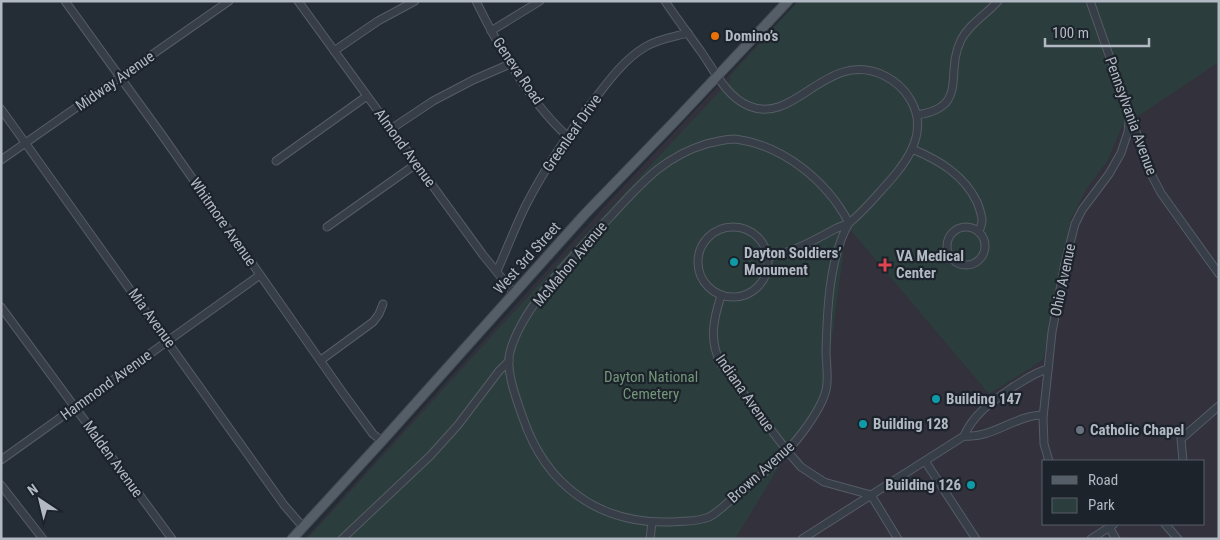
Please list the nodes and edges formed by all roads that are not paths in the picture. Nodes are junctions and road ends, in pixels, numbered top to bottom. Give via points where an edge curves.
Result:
1 (65, 1) edge
2 (229, 1) edge
3 (298, 1) edge
4 (415, 1) edge
5 (476, 1) edge
6 (540, 1) edge
7 (664, 1) edge
8 (788, 1) edge
9 (998, 1) edge
10 (1090, 1) edge
11 (491, 31) junction
12 (688, 33) junction
13 (334, 51) junction
14 (510, 64) junction
15 (718, 76) junction
16 (120, 78) junction
17 (367, 96) junction
18 (1, 109) edge
19 (1130, 113) junction
20 (917, 115) junction
21 (391, 129) junction
22 (567, 136) junction
23 (26, 143) junction
24 (912, 149) junction
25 (1, 160) edge
26 (276, 161) dead end
27 (416, 164) junction
28 (849, 223) junction
29 (327, 228) dead end
30 (979, 232) junction
31 (769, 257) junction
32 (497, 271) junction
33 (1219, 274) edge
34 (260, 275) junction
35 (514, 293) junction
36 (721, 296) junction
37 (383, 304) dead end
38 (1, 307) edge
39 (168, 341) junction
40 (321, 360) junction
41 (509, 361) junction
42 (1048, 369) junction
43 (1219, 406) edge
44 (75, 408) junction
45 (1043, 415) junction
46 (964, 436) junction
47 (382, 441) junction
48 (788, 452) junction
49 (1, 460) edge
50 (1048, 460) edge
51 (1184, 460) edge
52 (925, 461) junction
53 (1, 485) edge
54 (871, 495) junction
55 (652, 522) junction
56 (1165, 525) edge
57 (1112, 526) edge
58 (303, 527) junction
59 (43, 539) edge
60 (172, 539) edge
61 (292, 539) edge
62 (342, 539) edge
63 (650, 539) edge
64 (802, 539) edge
65 (898, 539) edge
66 (976, 539) edge
67 (1091, 539) edge
68 (1116, 539) edge
69 (1178, 539) edge

1 - 16 street, Whitmore Avenue
2 - 16 street, Midway Avenue
3 - 13 street, Almond Avenue
4 - 13 street
5 - 11 street, Geneva Road
6 - 11 street
7 - 12 street
8 - 15 main road, West 3rd Street
9 - 20 street via 961,40 947,103 935,112
10 - 19 street, Pennsylvania Avenue
11 - 14 street, Geneva Road
12 - 15 street
12 - 22 street, Greenleaf Drive via 652,43 634,54
13 - 17 street, Almond Avenue
14 - 21 street via 433,101
14 - 22 street, Geneva Road
15 - 20 street via 745,104 770,109 784,105 833,75 849,70 866,70 896,83 909,97
15 - 35 main road, West 3rd Street
16 - 23 street, Midway Avenue
16 - 34 street, Whitmore Avenue
17 - 21 street, Almond Avenue
17 - 26 street
18 - 23 street, Mia Avenue
19 - 33 street, Pennsylvania Avenue via 1156,184
19 - 42 street, Ohio Avenue via 1128,132 1117,161 1075,224 1055,315
20 - 24 street via 917,135
21 - 27 street, Almond Avenue
22 - 32 street, Greenleaf Drive via 526,204
23 - 25 street, Midway Avenue
23 - 39 street, Mia Avenue
24 - 28 street via 898,172
24 - 30 street via 951,170 967,187 981,212
27 - 29 street
27 - 32 street, Almond Avenue
28 - 31 street via 798,249
28 - 41 street, McMahon Avenue via 815,178 771,150 730,139 683,152 633,192 540,295 510,351
28 - 48 street, Brown Avenue via 834,264 831,283 825,392 809,423
30 - 30 street via 986,248 982,258 969,266 954,261 948,254 947,244 953,232 966,227
31 - 36 street via 766,274 756,288 737,297
31 - 36 street via 761,241 746,229 730,227 712,233 701,247 698,269 706,284
32 - 35 street, Almond Avenue
34 - 39 street, Hammond Avenue
34 - 40 street, Whitmore Avenue
35 - 47 main road, West 3rd Street
36 - 48 street, Indiana Avenue via 712,338 718,359
37 - 40 street via 373,322
38 - 44 street, Malden Avenue
39 - 44 street, Hammond Avenue
39 - 58 street, Mia Avenue
40 - 47 street, Whitmore Avenue
41 - 55 street, Brown Avenue via 517,402 528,434 553,474 599,509
41 - 62 street, McMahon Avenue via 430,456
42 - 45 street, Ohio Avenue
42 - 46 street via 992,401
43 - 51 street via 1181,439
44 - 49 street, Hammond Avenue
44 - 60 street, Malden Avenue
45 - 46 street via 1028,417 979,436
45 - 50 street, Ohio Avenue
46 - 52 street
47 - 58 main road, West 3rd Street
48 - 54 street, Indiana Avenue via 817,478
48 - 55 street, Brown Avenue via 708,517 693,521
52 - 54 street
52 - 66 street
53 - 59 street
54 - 64 street
54 - 65 street
55 - 63 street
56 - 69 street
57 - 67 street
57 - 68 street
58 - 61 main road, West 3rd Street

